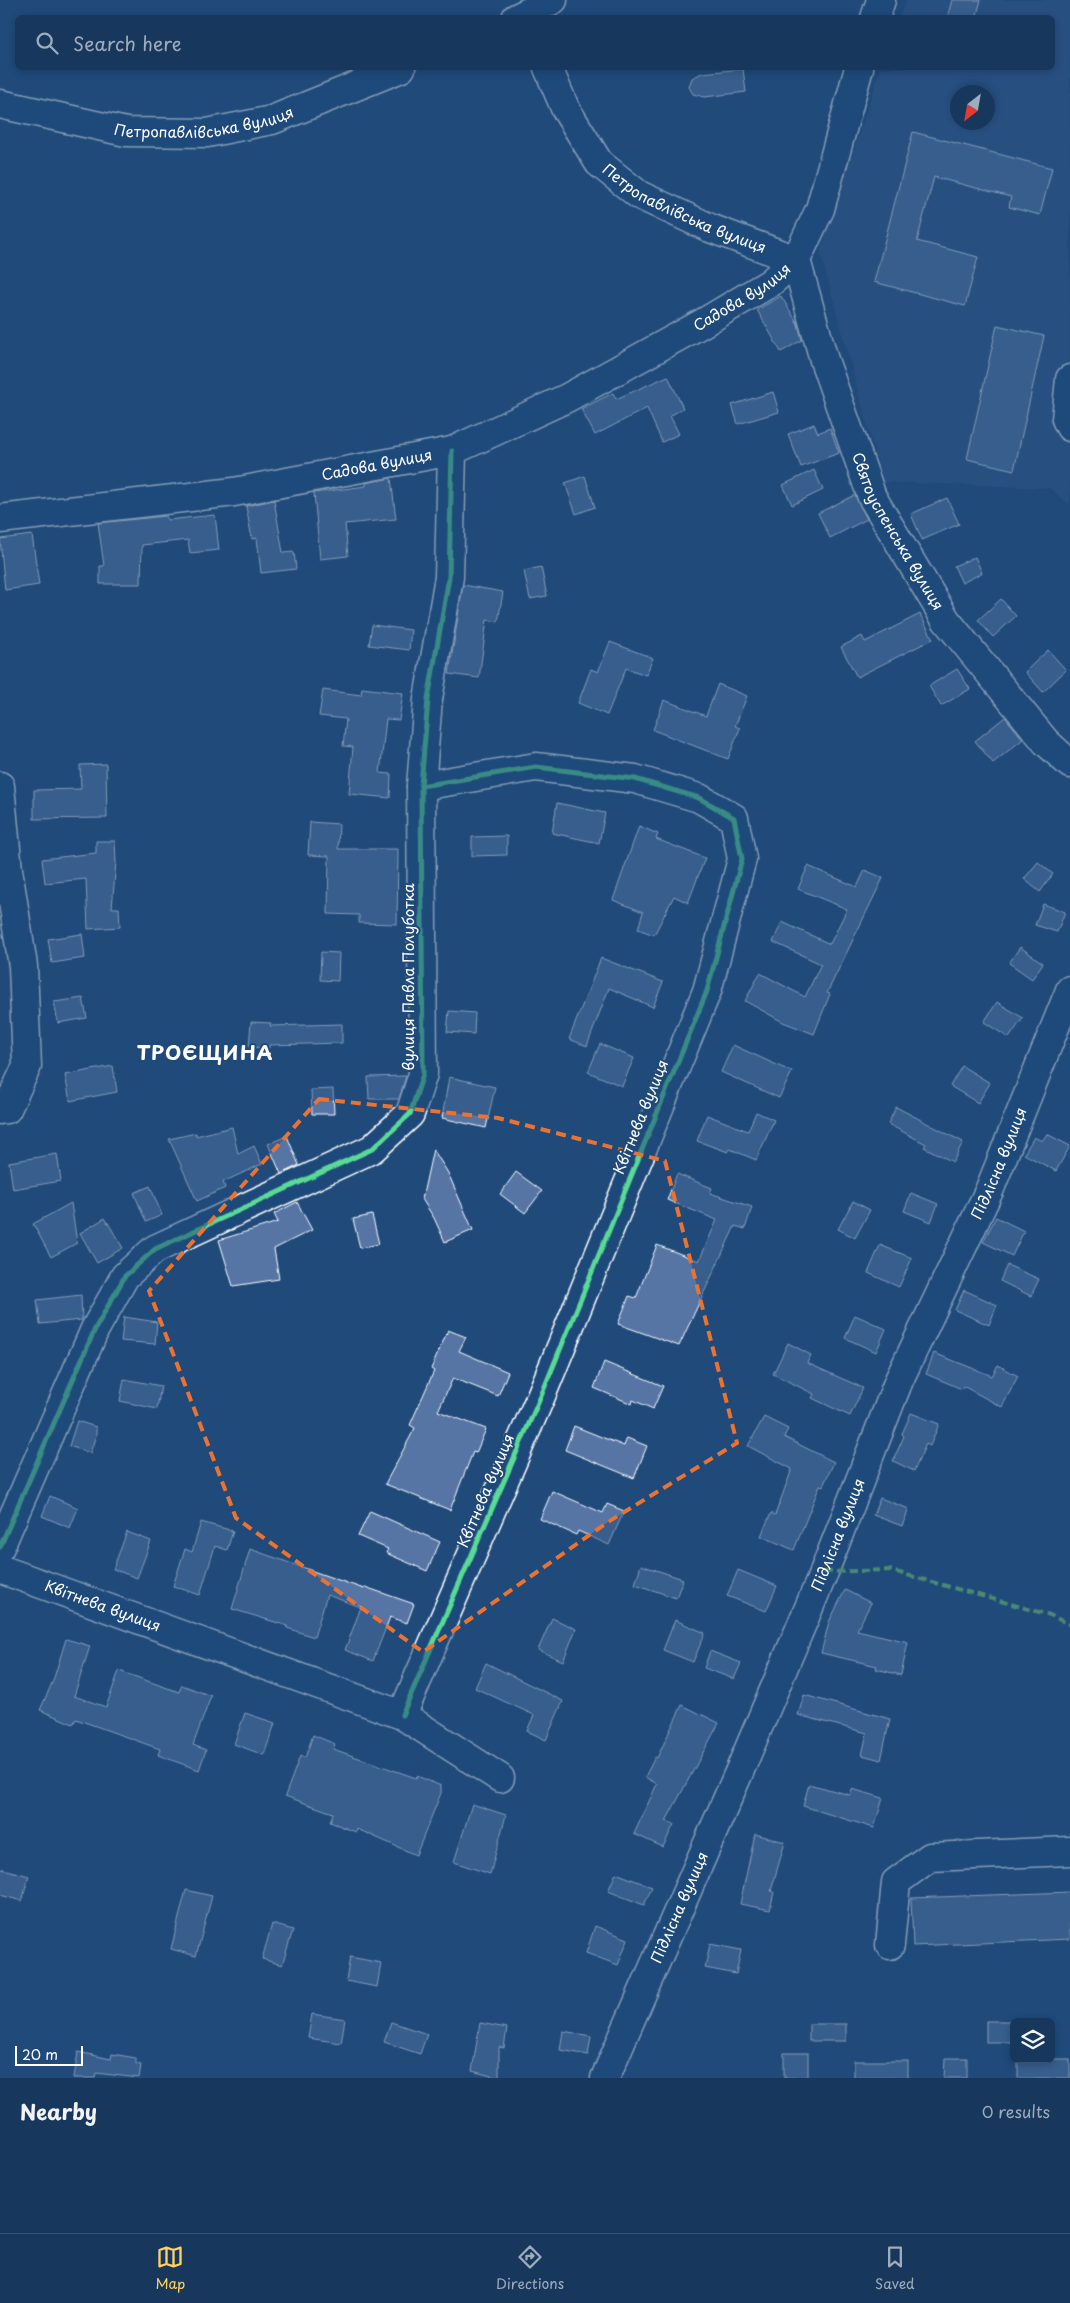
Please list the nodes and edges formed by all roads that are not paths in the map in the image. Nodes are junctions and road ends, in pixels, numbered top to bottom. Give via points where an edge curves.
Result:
1 (552, 0) edge
2 (881, 0) edge
3 (524, 15) edge
4 (875, 15) edge
5 (396, 70) edge
6 (549, 70) edge
7 (858, 70) edge
8 (0, 104) edge
9 (796, 260) junction
10 (1070, 379) edge
11 (1070, 427) edge
12 (452, 451) junction
13 (0, 519) edge
14 (1070, 764) edge
15 (0, 786) edge
16 (421, 786) junction
17 (4, 870) edge
18 (1070, 990) edge
19 (0, 1110) edge
20 (0, 1547) edge
21 (0, 1569) edge
22 (402, 1715) junction
23 (500, 1778) dead end
24 (1070, 1851) edge
25 (890, 1945) dead end
26 (605, 2078) edge

1 - 3 street
2 - 4 street
5 - 8 street, Петропавлівська вулиця via 272,120 207,133 126,132
6 - 9 street, Петропавлівська вулиця via 565,108 600,163 639,196 710,228
7 - 9 street via 820,209
9 - 12 street, Садова вулиця via 770,283 702,324 566,398
9 - 14 street, Святоуспенська вулиця via 824,360 872,497 946,620 1046,742
10 - 11 street via 1066,419
12 - 13 street, Садова вулиця via 234,492
12 - 16 street, вулиця Павла Полуботка via 449,578 428,700
15 - 17 street
16 - 20 street, вулиця Павла Полуботка via 423,1074 410,1114 372,1149 155,1249 125,1276 95,1329
16 - 22 street, Квітнева вулиця via 536,767 635,779 699,798 734,818 742,858 707,991 544,1387
17 - 19 street via 23,966 27,1066 7,1109
18 - 26 street, Підлісна вулиця via 989,1191 899,1380 824,1572
21 - 22 street, Квітнева вулиця
22 - 23 street, Квітнева вулиця
24 - 25 street via 930,1858 896,1882

